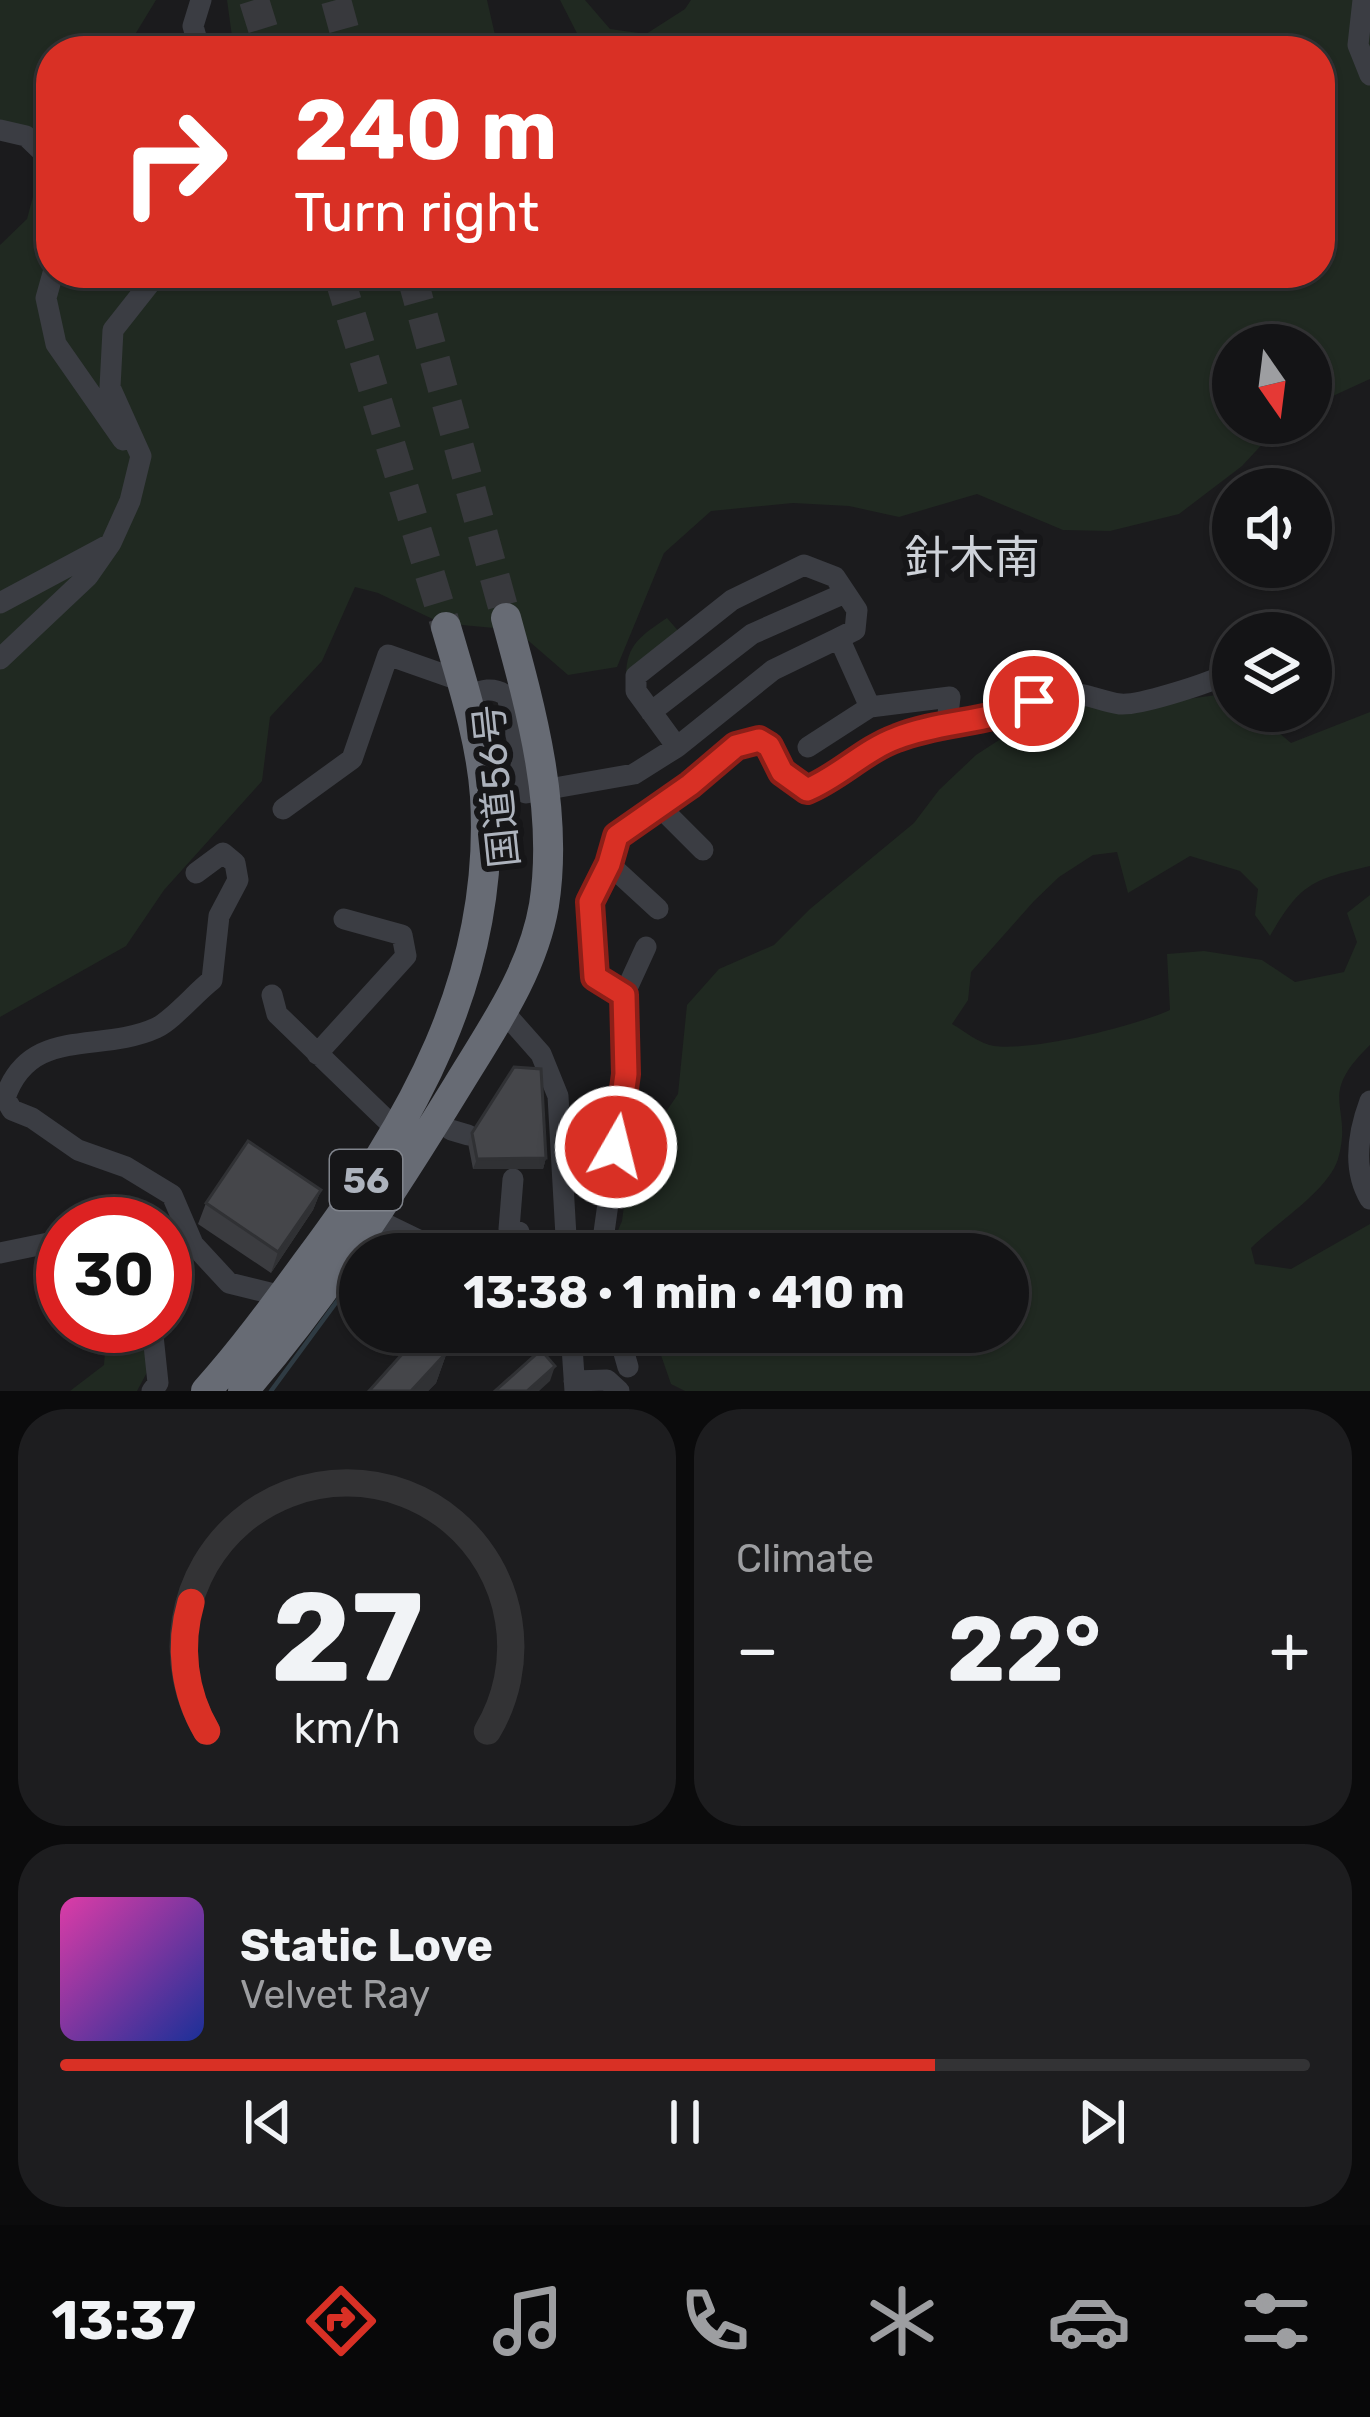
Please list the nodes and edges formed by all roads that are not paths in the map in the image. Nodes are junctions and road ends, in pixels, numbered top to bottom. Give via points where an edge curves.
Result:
1 (200, 0) edge
2 (1363, 0) edge
3 (196, 36) edge
4 (1370, 75) edge
5 (0, 130) edge
6 (36, 146) edge
7 (49, 288) edge
8 (146, 288) edge
9 (141, 456) junction
10 (111, 543) junction
11 (845, 592) junction
12 (0, 603) edge
13 (506, 618) tunnel mouth
14 (446, 627) tunnel mouth
15 (839, 638) junction
16 (0, 658) edge
17 (1212, 680) edge
18 (465, 688) junction
19 (870, 707) junction
20 (651, 712) junction
21 (947, 723) junction
22 (677, 747) junction
23 (808, 747) dead end
24 (544, 790) junction
25 (659, 806) junction
26 (283, 809) dead end
27 (703, 850) dead end
28 (609, 864) junction
29 (196, 873) dead end
30 (658, 909) dead end
31 (344, 919) dead end
32 (475, 941) junction
33 (646, 947) dead end
34 (272, 994) dead end
35 (624, 995) junction
36 (503, 1011) junction
37 (442, 1044) junction
38 (317, 1054) junction
39 (5, 1081) edge
40 (1370, 1101) edge
41 (398, 1131) junction
42 (513, 1179) dead end
43 (1370, 1199) edge
44 (373, 1218) junction
45 (404, 1233) edge
46 (519, 1233) edge
47 (566, 1233) edge
48 (604, 1233) edge
49 (36, 1246) edge
50 (0, 1253) edge
51 (282, 1297) junction
52 (155, 1353) edge
53 (573, 1353) edge
54 (624, 1353) edge
55 (628, 1367) dead end
56 (578, 1384) edge
57 (152, 1391) edge
58 (206, 1391) edge
59 (243, 1391) edge
60 (619, 1391) edge

1 - 3 street
2 - 4 street via 1358,45
5 - 6 street
7 - 9 street via 56,344
8 - 9 street via 113,330 110,387
9 - 10 street
10 - 12 street
10 - 16 street via 88,576
11 - 15 street via 857,610 855,630
11 - 20 street via 752,634
11 - 20 street via 835,577 804,565 732,600 636,676
13 - 24 highway, 国道56号 / 56
14 - 18 highway, 国道56号 / 56
15 - 19 street
15 - 22 street via 773,670
17 - 21 street via 1121,704 1078,692 1053,695 996,717
18 - 24 street via 507,696 522,761 516,789
18 - 26 street via 388,655 352,758
18 - 32 highway, 国道56号 / 56 via 485,793
19 - 21 street via 950,697
19 - 23 street
20 - 22 street
21 - 25 street via 895,738 807,790 782,772 769,746 736,746
22 - 24 street via 634,774
24 - 36 highway, 国道56号 / 56 via 544,908
25 - 27 street
25 - 28 street via 617,836
28 - 30 street
28 - 35 street via 590,902 595,977
29 - 39 street via 223,853 238,880 219,916 212,980 162,1026 49,1050
31 - 38 street via 402,935 406,956
32 - 36 highway
32 - 37 highway, 56
33 - 35 street
34 - 38 street via 277,1014
35 - 48 street via 626,1074
36 - 37 highway via 482,1014
36 - 44 highway, 56
36 - 47 street via 542,1054 558,1096
37 - 41 highway, 56
38 - 41 street
39 - 51 street via 12,1110 172,1195 193,1244 229,1283
40 - 43 street via 1358,1154
41 - 51 highway, 56
42 - 46 street via 508,1229
44 - 45 street
44 - 59 highway, 56
49 - 50 street
51 - 58 highway, 56
52 - 57 street
53 - 56 street
54 - 55 street
56 - 60 street via 607,1380

